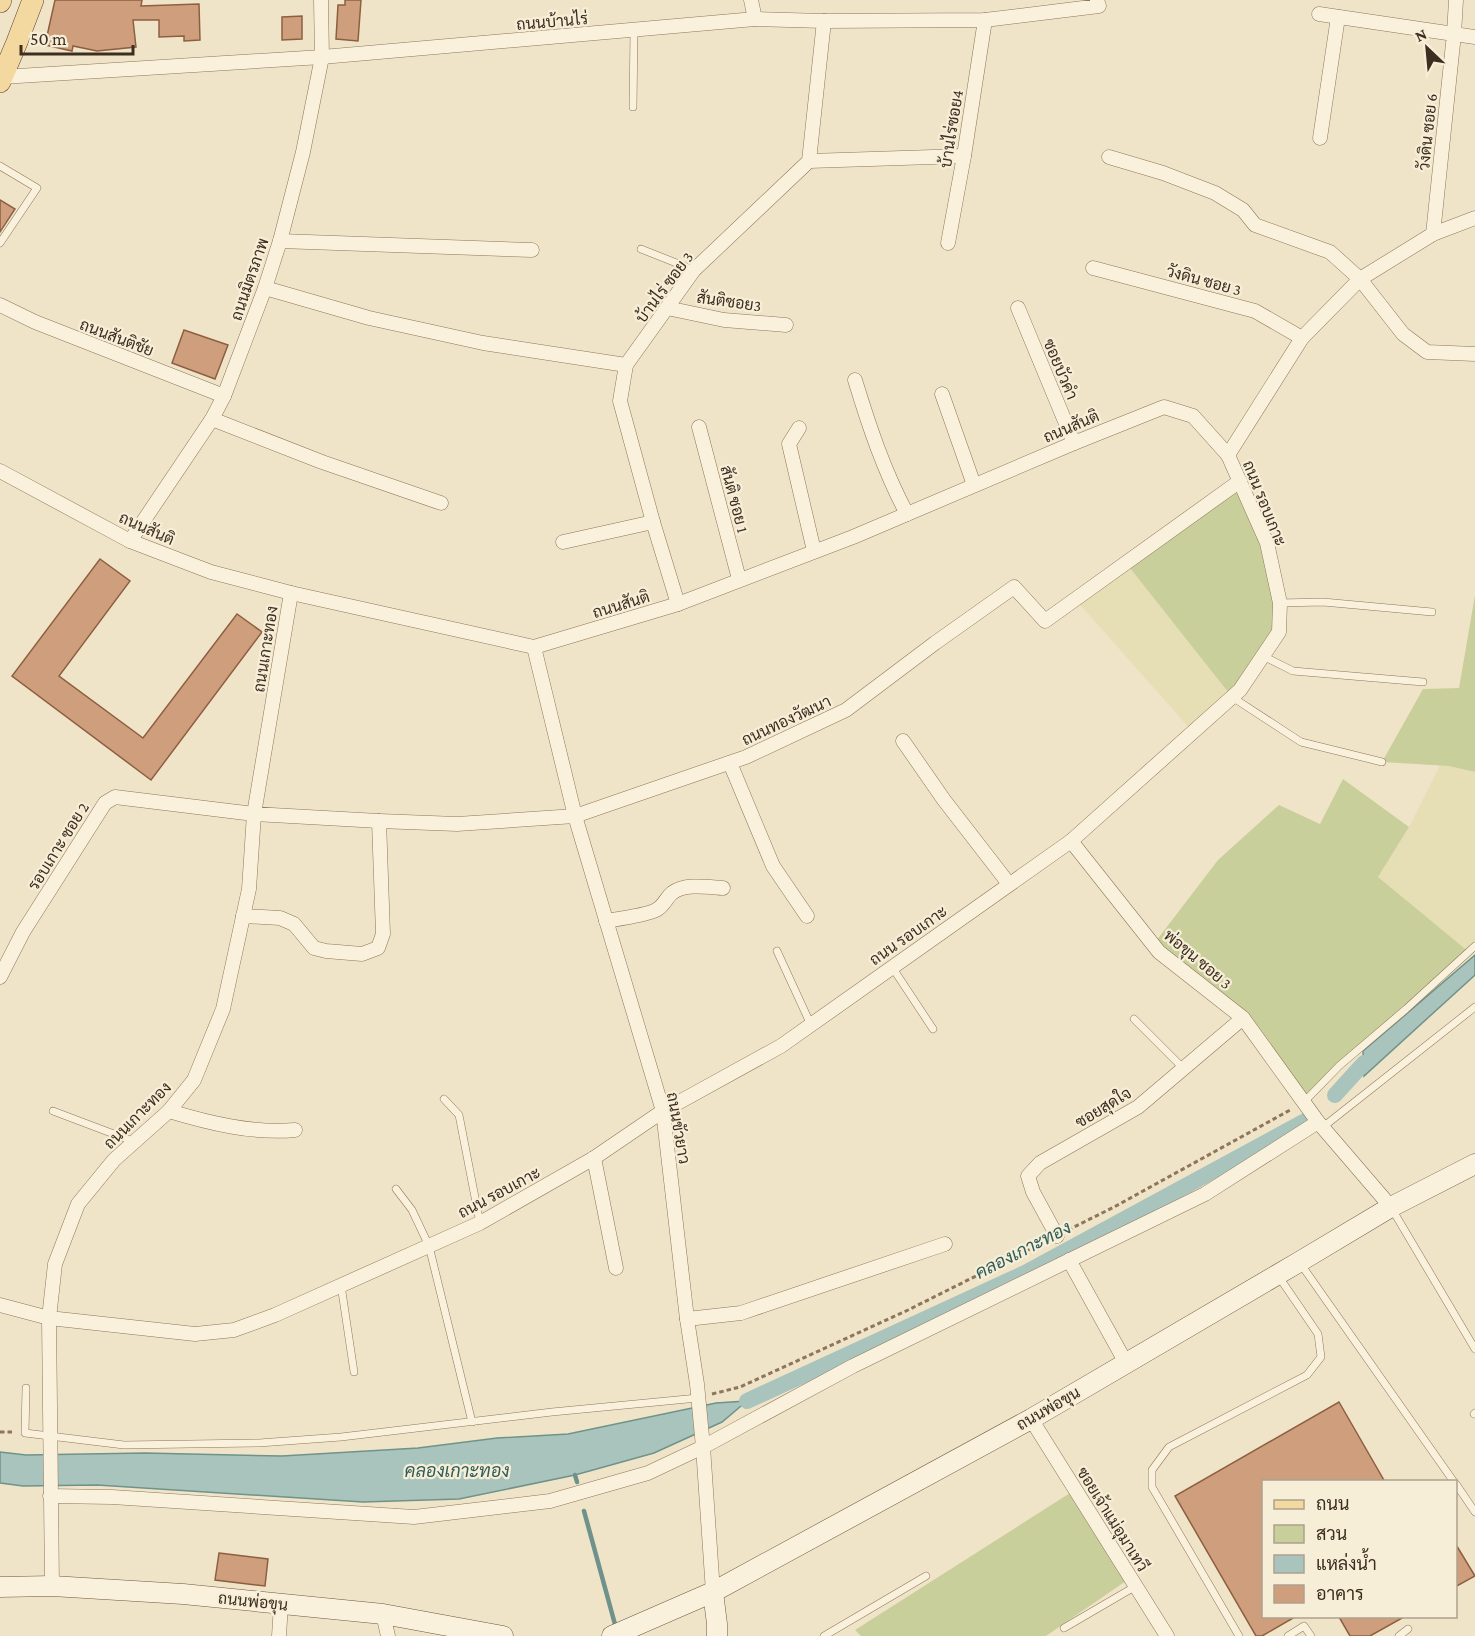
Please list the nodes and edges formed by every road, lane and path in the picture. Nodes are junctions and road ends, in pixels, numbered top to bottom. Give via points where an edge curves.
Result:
1 (33, 0) edge
2 (321, 0) edge
3 (751, 0) edge
4 (1097, 0) edge
5 (1456, 0) edge
6 (1318, 14) dead end
7 (1338, 17) junction
8 (755, 19) junction
9 (985, 20) junction
10 (824, 21) junction
11 (634, 31) junction
12 (1454, 34) junction
13 (1475, 37) edge
14 (322, 57) junction
15 (1, 79) edge
16 (633, 107) dead end
17 (1320, 138) dead end
18 (964, 156) junction
19 (1109, 157) dead end
20 (809, 161) junction
21 (0, 166) edge
22 (1475, 218) edge
23 (1433, 234) junction
24 (280, 241) junction
25 (0, 243) edge
26 (948, 243) dead end
27 (641, 249) dead end
28 (532, 250) dead end
29 (1093, 268) dead end
30 (694, 270) junction
31 (1360, 279) junction
32 (264, 288) junction
33 (0, 305) edge
34 (667, 308) junction
35 (1018, 308) dead end
36 (786, 325) dead end
37 (1302, 338) junction
38 (1475, 354) edge
39 (626, 364) junction
40 (855, 380) dead end
41 (942, 394) dead end
42 (224, 396) junction
43 (212, 419) junction
44 (699, 427) dead end
45 (799, 428) dead end
46 (1074, 443) junction
47 (1228, 455) junction
48 (0, 471) edge
49 (1240, 481) junction
50 (974, 486) junction
51 (441, 503) dead end
52 (907, 514) junction
53 (653, 522) junction
54 (130, 541) junction
55 (563, 542) dead end
56 (814, 552) junction
57 (739, 579) junction
58 (291, 593) junction
59 (1280, 603) junction
60 (678, 604) junction
61 (1432, 612) dead end
62 (534, 647) junction
63 (1263, 656) junction
64 (1423, 682) dead end
65 (1232, 697) junction
66 (903, 741) dead end
67 (1382, 762) dead end
68 (730, 763) junction
69 (254, 814) junction
70 (575, 816) junction
71 (379, 821) junction
72 (1071, 841) junction
73 (1009, 884) junction
74 (723, 888) dead end
75 (243, 916) junction
76 (807, 916) dead end
77 (606, 921) junction
78 (1475, 946) edge
79 (777, 951) dead end
80 (892, 967) junction
81 (0, 977) edge
82 (1475, 1007) edge
83 (1243, 1018) junction
84 (1134, 1019) dead end
85 (811, 1025) junction
86 (933, 1029) dead end
87 (1183, 1068) junction
88 (444, 1099) dead end
89 (1304, 1102) junction
90 (53, 1111) dead end
91 (169, 1111) junction
92 (663, 1111) junction
93 (1321, 1125) junction
94 (295, 1130) dead end
95 (135, 1142) junction
96 (594, 1158) junction
97 (1475, 1164) edge
98 (396, 1189) dead end
99 (1391, 1206) junction
100 (480, 1223) junction
101 (1057, 1236) junction
102 (945, 1244) dead end
103 (429, 1246) junction
104 (1069, 1260) junction
105 (1299, 1262) junction
106 (616, 1268) dead end
107 (1277, 1275) junction
108 (341, 1285) junction
109 (0, 1305) edge
110 (49, 1318) junction
111 (687, 1319) junction
112 (1475, 1349) edge
113 (1125, 1363) junction
114 (354, 1372) dead end
115 (26, 1388) dead end
116 (698, 1398) junction
117 (1030, 1419) junction
118 (472, 1422) junction
119 (50, 1440) junction
120 (703, 1447) junction
121 (1452, 1480) edge
122 (1457, 1487) edge
123 (51, 1493) junction
124 (1475, 1512) edge
125 (926, 1576) dead end
126 (52, 1586) junction
127 (1136, 1586) junction
128 (0, 1587) edge
129 (713, 1592) junction
130 (281, 1604) junction
131 (383, 1614) junction
132 (1064, 1628) dead end
133 (1408, 1629) dead end
134 (620, 1633) edge
135 (484, 1634) edge
136 (279, 1636) edge
137 (388, 1636) edge
138 (503, 1636) edge
139 (717, 1636) edge
140 (824, 1636) edge
141 (1167, 1636) edge
142 (1239, 1636) edge
143 (1288, 1636) edge
144 (1311, 1636) edge
145 (1399, 1636) edge

1 - 15 main road
2 - 14 street, ถนนมิตรภาพ
3 - 8 street
4 - 9 street, ถนนบ้านไร่ via 1099,6
5 - 12 street, วังดิน ซอย 6
6 - 7 street
7 - 12 street
7 - 17 street
8 - 10 street, ถนนบ้านไร่
8 - 11 street, ถนนบ้านไร่
9 - 10 street, ถนนบ้านไร่
9 - 18 street, บ้านไร่ซอย4
10 - 20 street
11 - 14 street, ถนนบ้านไร่
11 - 16 lane
12 - 13 street
12 - 23 street, วังดิน ซอย 6
14 - 15 street, ถนนบ้านไร่
14 - 24 street, ถนนมิตรภาพ
18 - 20 street
18 - 26 street, บ้านไร่ซอย4
19 - 31 street via 1215,193 1243,210 1255,225 1330,252
20 - 30 street, บ้านไร่ ซอย 3
21 - 25 lane via 37,188
22 - 23 street, ถนน รอบเกาะ
23 - 31 street, ถนน รอบเกาะ
24 - 28 street
24 - 32 street, ถนนมิตรภาพ
27 - 30 lane
29 - 37 street, วังดิน ซอย 3 via 1256,311
30 - 34 street, บ้านไร่ ซอย 3
31 - 37 street, ถนน รอบเกาะ
31 - 38 street via 1403,334 1427,352
32 - 39 street via 369,318 483,343
32 - 42 street, ถนนมิตรภาพ
33 - 42 street, ถนนสันติชัย
34 - 36 street, สันติซอย3 via 724,320
34 - 39 street, บ้านไร่ ซอย 3
35 - 46 street, ซอยบัวคำ
37 - 47 street, ถนน รอบเกาะ
39 - 53 street, บ้านไร่ ซอย 3 via 620,401
40 - 52 street via 890,482
41 - 50 street
42 - 43 street, ถนนมิตรภาพ
43 - 51 street
43 - 54 street, ถนนมิตรภาพ
44 - 57 street, สันติ ซอย 1
45 - 56 street via 789,444
46 - 47 street, ถนนสันติ via 1164,407 1193,416
46 - 50 street, ถนนสันติ
47 - 49 street, ถนน รอบเกาะ
48 - 54 street, ถนนสันติ
49 - 59 street, ถนน รอบเกาะ via 1267,543
49 - 68 street, ถนนทองวัฒนา via 1044,621 1014,587 846,710
50 - 52 street, ถนนสันติ
52 - 56 street, ถนนสันติ
53 - 55 street
53 - 60 street, บ้านไร่ ซอย 3
54 - 58 street, ถนนสันติ via 211,572
56 - 57 street, ถนนสันติ
57 - 60 street, ถนนสันติ
58 - 62 street, ถนนสันติ
58 - 69 street, ถนนเกาะทอง
59 - 61 lane via 1323,602
59 - 63 street, ถนน รอบเกาะ via 1279,632
60 - 62 street, ถนนสันติ
62 - 70 street, ถนนขัวยาว
63 - 64 lane via 1293,671
63 - 65 street, ถนน รอบเกาะ
65 - 67 lane via 1301,742
65 - 72 street, ถนน รอบเกาะ
66 - 73 street
68 - 70 street, ถนนทองวัฒนา
68 - 76 street via 773,866
69 - 71 street, ถนนทองวัฒนา
69 - 75 street, ถนนเกาะทอง via 249,889
69 - 81 street, รอบเกาะ ซอย 2 via 115,797 105,803 23,932
70 - 71 street, ถนนทองวัฒนา via 457,824
70 - 77 street, ถนนขัวยาว
71 - 75 street via 383,934 378,948 362,954 326,951 314,948 294,924 280,918
72 - 73 street, ถนน รอบเกาะ
72 - 83 street, พ่อขุน ซอย 3 via 1159,952
73 - 80 street, ถนน รอบเกาะ
74 - 77 street via 678,890 656,910
75 - 91 street, ถนนเกาะทอง via 223,1009 194,1080
77 - 92 street, ถนนขัวยาว
78 - 89 lane via 1339,1066
79 - 85 lane
80 - 85 street, ถนน รอบเกาะ
80 - 86 lane
82 - 93 lane
83 - 87 street, ซอยสุดใจ
83 - 89 street, พ่อขุน ซอย 3
84 - 87 lane
85 - 92 street, ถนน รอบเกาะ via 782,1046
87 - 101 street, ซอยสุดใจ via 1137,1107 1040,1163 1028,1176
88 - 100 lane via 459,1114
89 - 93 street, พ่อขุน ซอย 3
89 - 101 path
90 - 95 lane
91 - 94 street via 249,1129
91 - 95 street, ถนนเกาะทอง
92 - 96 street, ถนน รอบเกาะ
92 - 111 street, ถนนขัวยาว
93 - 99 street
93 - 104 street via 1205,1194
95 - 110 street, ถนนเกาะทอง via 114,1160 78,1204 55,1264
96 - 100 street, ถนน รอบเกาะ
96 - 106 street
97 - 99 main road, ถนนพ่อขุน
98 - 103 lane via 412,1210
99 - 105 main road, ถนนพ่อขุน
99 - 112 lane
100 - 103 street, ถนน รอบเกาะ
101 - 116 path via 740,1387
102 - 111 street via 741,1313
103 - 108 street, ถนน รอบเกาะ
103 - 118 lane
104 - 113 street
104 - 120 street via 853,1366
105 - 107 main road, ถนนพ่อขุน
105 - 121 lane
107 - 113 main road, ถนนพ่อขุน
107 - 142 lane via 1318,1334 1321,1357 1307,1375 1169,1447 1152,1470 1152,1487
108 - 110 street, ถนน รอบเกาะ via 234,1330 195,1334
108 - 114 lane
109 - 110 street, ถนน รอบเกาะ
110 - 119 street, ถนนเกาะทอง
111 - 116 street, ถนนขัวยาว
113 - 117 main road, ถนนพ่อขุน
115 - 119 lane via 25,1433
116 - 118 lane
116 - 120 street, ถนนขัวยาว
117 - 127 street, ซอยเจ้าแม่อุมาเทวี
117 - 129 main road, ถนนพ่อขุน
118 - 119 lane via 259,1443 124,1445
119 - 123 street, ถนนเกาะทอง
120 - 123 street via 648,1473 550,1501 414,1517
120 - 129 street, ถนนขัวยาว
122 - 124 lane
123 - 126 street, ถนนเกาะทอง
125 - 140 lane
126 - 128 main road, ถนนพ่อขุน
126 - 130 main road, ถนนพ่อขุน
127 - 132 lane
127 - 141 street, ซอยเจ้าแม่อุมาเทวี
129 - 134 main road, ถนนพ่อขุน
129 - 139 main road
130 - 131 main road, ถนนพ่อขุน
130 - 136 street
131 - 135 main road, ถนนพ่อขุน
131 - 137 street
133 - 145 lane
135 - 138 main road, ถนนพ่อขุน
143 - 144 lane via 1304,1626

